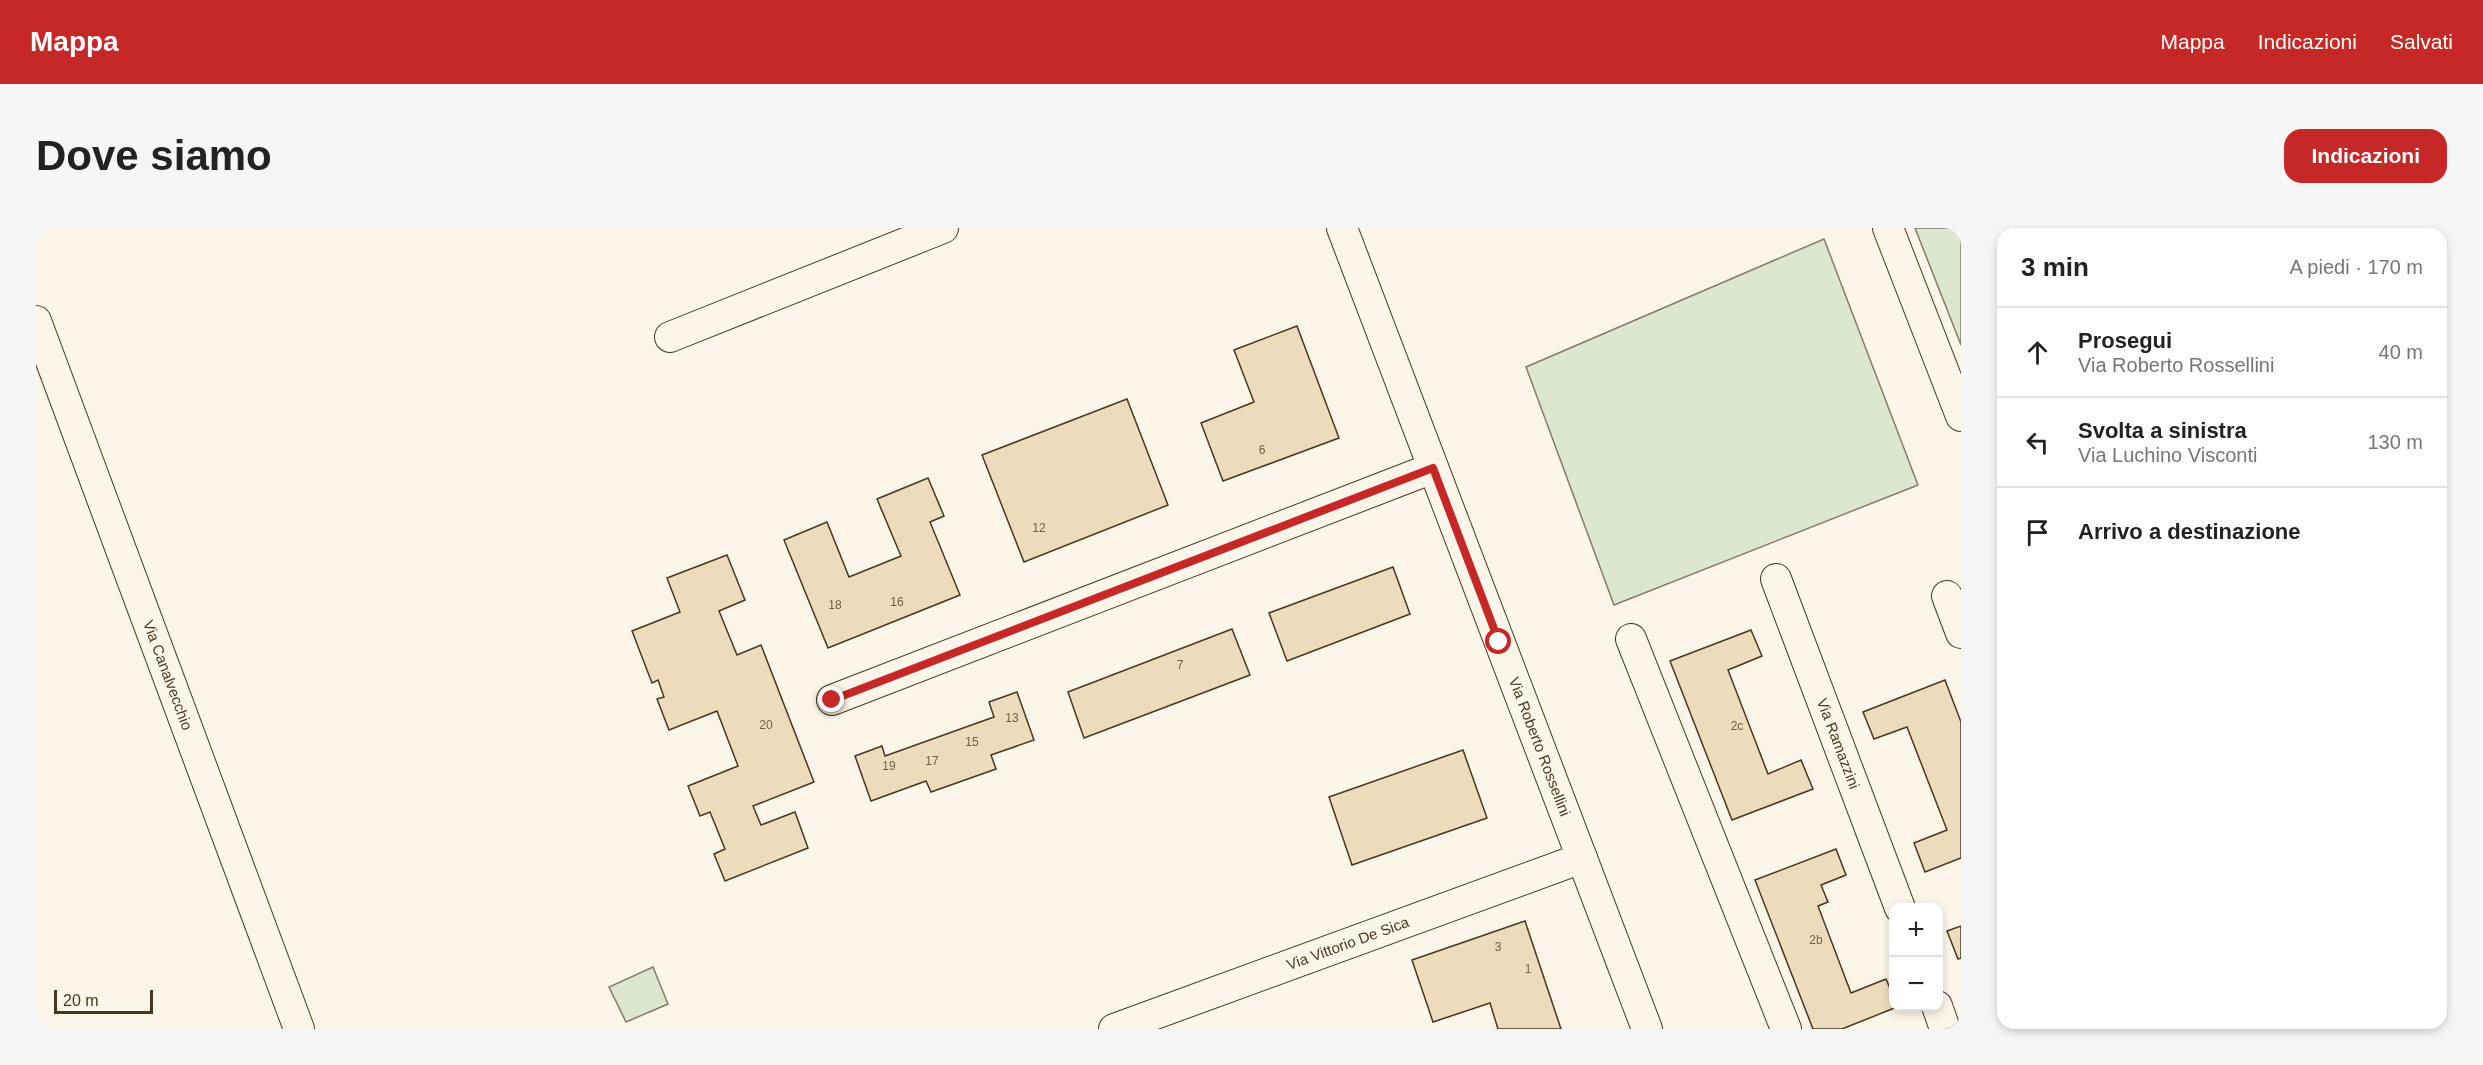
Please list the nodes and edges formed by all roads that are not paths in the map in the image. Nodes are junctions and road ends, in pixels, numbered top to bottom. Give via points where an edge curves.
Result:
1 (944, 228) edge
2 (1342, 228) edge
3 (1888, 228) edge
4 (36, 321) edge
5 (670, 337) dead end
6 (1961, 416) edge
7 (1433, 468) junction
8 (1776, 579) dead end
9 (1947, 596) dead end
10 (1961, 633) edge
11 (1631, 639) dead end
12 (832, 700) dead end
13 (1582, 858) junction
14 (1898, 903) edge
15 (1939, 1011) edge
16 (299, 1029) edge
17 (1114, 1029) edge
18 (1647, 1029) edge
19 (1786, 1029) edge
20 (1945, 1029) edge

1 - 5 street
2 - 7 street, Via Roberto Rossellini
3 - 6 street
4 - 16 street, Via Canalvecchio
7 - 12 street
7 - 13 street, Via Roberto Rossellini
8 - 14 street, Via Ramazzini
9 - 10 street
11 - 19 street
13 - 17 street, Via Vittorio De Sica
13 - 18 street, Via Roberto Rossellini
15 - 20 street

